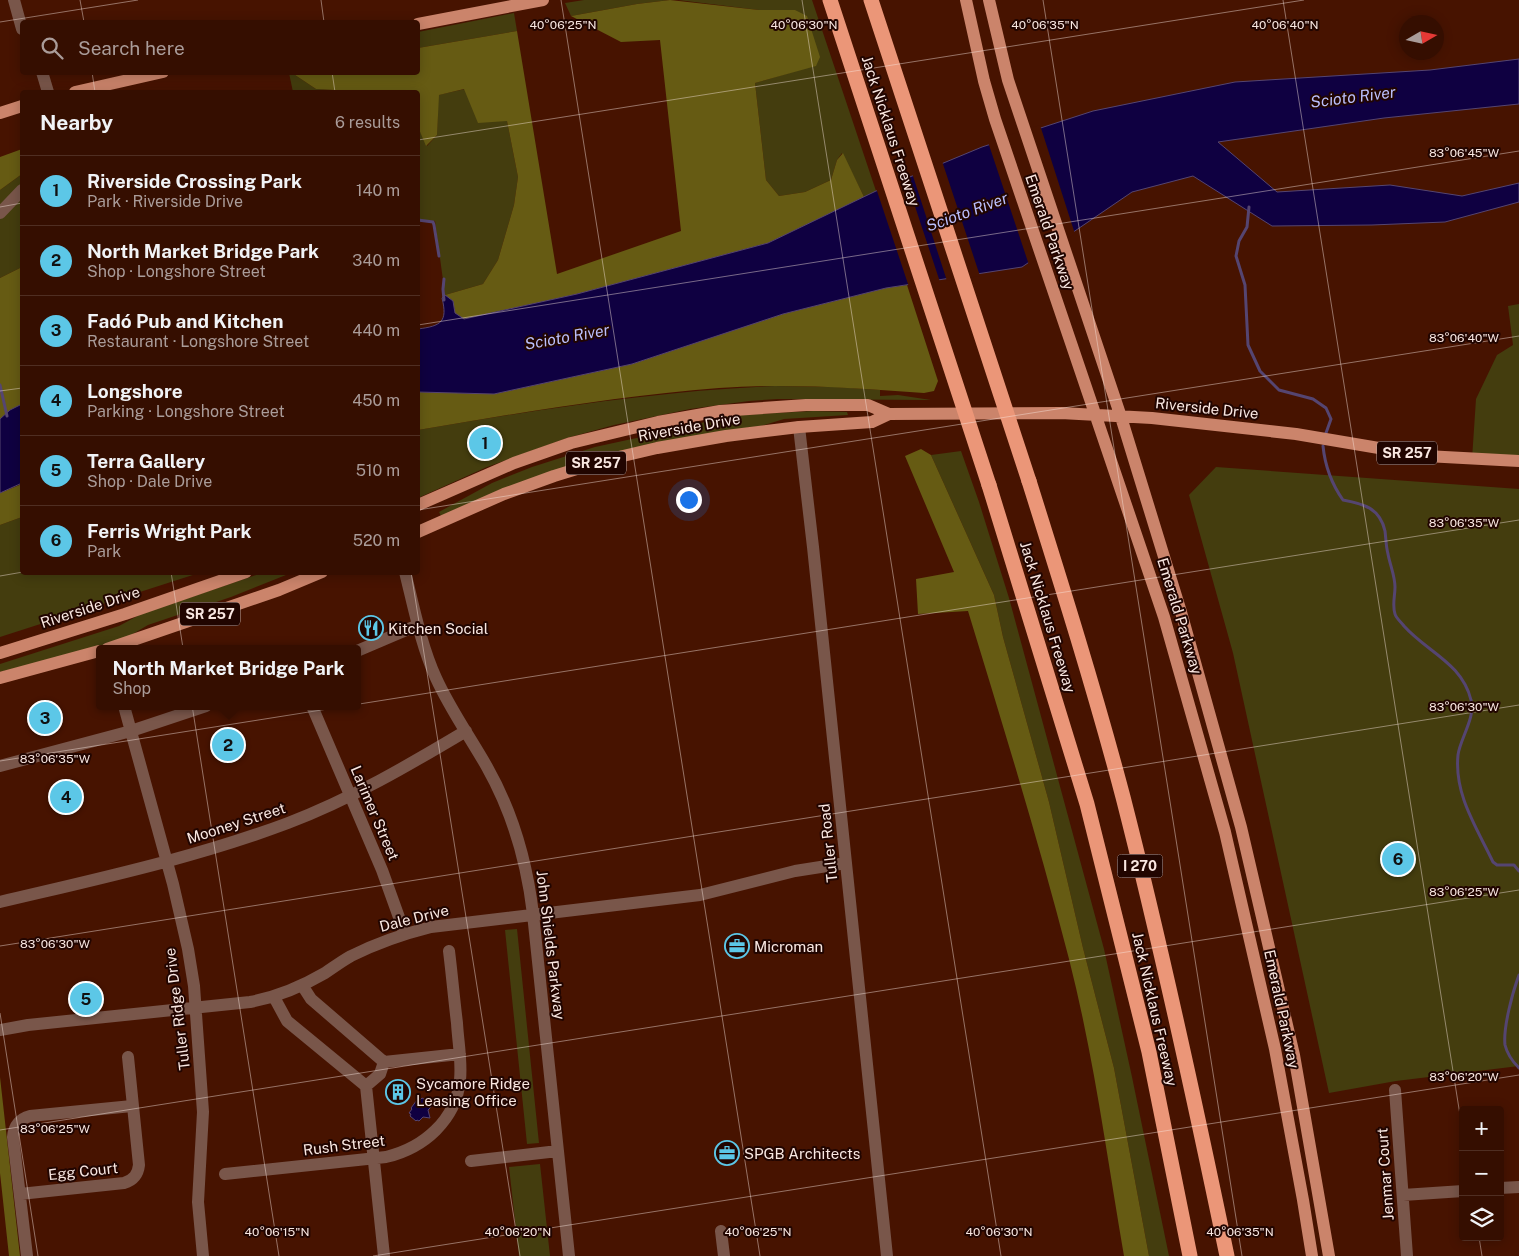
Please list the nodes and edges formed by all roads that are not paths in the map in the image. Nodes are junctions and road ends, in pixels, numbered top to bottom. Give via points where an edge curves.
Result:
1 (14, 0) edge
2 (543, 0) edge
3 (830, 0) edge
4 (871, 0) edge
5 (989, 1) edge
6 (966, 3) edge
7 (20, 22) edge
8 (420, 24) edge
9 (43, 75) edge
10 (150, 75) edge
11 (47, 90) edge
12 (85, 90) edge
13 (20, 107) edge
14 (0, 113) edge
15 (20, 192) edge
16 (0, 213) edge
17 (889, 414) junction
18 (1096, 415) junction
19 (1121, 417) junction
20 (799, 427) junction
21 (1519, 461) edge
22 (420, 503) edge
23 (420, 531) edge
24 (237, 575) edge
25 (315, 575) edge
26 (406, 575) edge
27 (418, 625) junction
28 (118, 645) edge
29 (361, 649) edge
30 (96, 652) edge
31 (0, 653) edge
32 (0, 678) edge
33 (125, 710) edge
34 (194, 710) edge
35 (314, 710) edge
36 (131, 731) junction
37 (466, 732) junction
38 (0, 766) edge
39 (350, 796) junction
40 (167, 862) junction
41 (846, 863) junction
42 (0, 902) edge
43 (533, 914) junction
44 (405, 934) junction
45 (449, 951) dead end
46 (302, 985) junction
47 (274, 997) junction
48 (197, 1008) junction
49 (0, 1030) edge
50 (460, 1054) junction
51 (128, 1057) dead end
52 (384, 1062) junction
53 (366, 1086) junction
54 (1395, 1090) dead end
55 (132, 1106) junction
56 (558, 1151) junction
57 (375, 1159) junction
58 (471, 1161) dead end
59 (225, 1174) dead end
60 (1519, 1187) edge
61 (1504, 1188) edge
62 (1459, 1191) edge
63 (20, 1194) junction
64 (1403, 1195) junction
65 (721, 1231) dead end
66 (27, 1256) edge
67 (203, 1256) edge
68 (384, 1256) edge
69 (569, 1256) edge
70 (724, 1256) edge
71 (887, 1256) edge
72 (1190, 1256) edge
73 (1227, 1256) edge
74 (1312, 1256) edge
75 (1329, 1256) edge
76 (1407, 1256) edge

1 - 7 street
2 - 8 main road
3 - 72 highway, Jack Nicklaus Freeway / I 270, bridge via 989,485 1087,804 1149,1052
4 - 73 highway, Jack Nicklaus Freeway / I 270, bridge via 1078,636 1122,796 1183,1044
5 - 19 main road, Emerald Parkway via 1018,114
6 - 18 main road, Emerald Parkway via 995,119
9 - 11 street
10 - 12 main road
13 - 14 main road
15 - 16 street
17 - 18 main road, Riverside Drive / SR 257
17 - 20 main road, Riverside Drive / SR 257 via 872,422
17 - 22 main road, Riverside Drive / SR 257 via 868,406 806,405 720,411 658,422 580,441 514,463
18 - 19 main road, Riverside Drive / SR 257
18 - 74 main road, Emerald Parkway via 1164,617 1225,832 1275,1049
19 - 21 main road, Riverside Drive / SR 257 via 1296,434 1426,456
19 - 75 main road, Emerald Parkway via 1241,828 1294,1055
20 - 23 main road, Riverside Drive / SR 257 via 688,442 606,460 504,494
20 - 41 street, Tuller Road
24 - 31 main road, Riverside Drive / SR 257
25 - 28 main road, SR 257
26 - 27 street, John Shields Parkway
27 - 29 street
27 - 37 street, John Shields Parkway via 435,677
30 - 32 main road, SR 257
33 - 36 street, Tuller Ridge Drive
34 - 36 street
35 - 39 street, Larimer Street
36 - 38 street
36 - 40 street, Tuller Ridge Drive
37 - 39 street, Mooney Street
37 - 43 street, John Shields Parkway via 492,776 512,820 524,859
39 - 40 street, Mooney Street via 270,830
39 - 44 street, Larimer Street
40 - 42 street, Mooney Street
40 - 48 street, Tuller Ridge Drive via 188,949
41 - 43 street, Dale Drive via 800,870 700,895
41 - 71 street, Tuller Road
43 - 44 street, Dale Drive via 449,924
43 - 56 street, John Shields Parkway
44 - 46 street, Dale Drive via 356,954
45 - 50 street, Rush Street
46 - 47 street, Dale Drive
46 - 52 street via 311,999
47 - 48 street, Dale Drive
47 - 53 street via 287,1021
48 - 49 street, Dale Drive
48 - 67 street, Tuller Ridge Drive via 204,1112 198,1202
50 - 52 street
50 - 57 street, Rush Street via 459,1090 442,1124 411,1149
51 - 55 street, Egg Court
52 - 53 street via 380,1074
53 - 57 street
54 - 64 street, Jenmar Court
55 - 63 street, Egg Court via 139,1165 132,1180
55 - 63 street via 30,1116 19,1121 13,1134
56 - 58 street
56 - 69 street, John Shields Parkway
57 - 59 street, Rush Street
57 - 68 street
60 - 61 street
62 - 64 street
63 - 66 street
64 - 76 street, Jenmar Court
65 - 70 street

